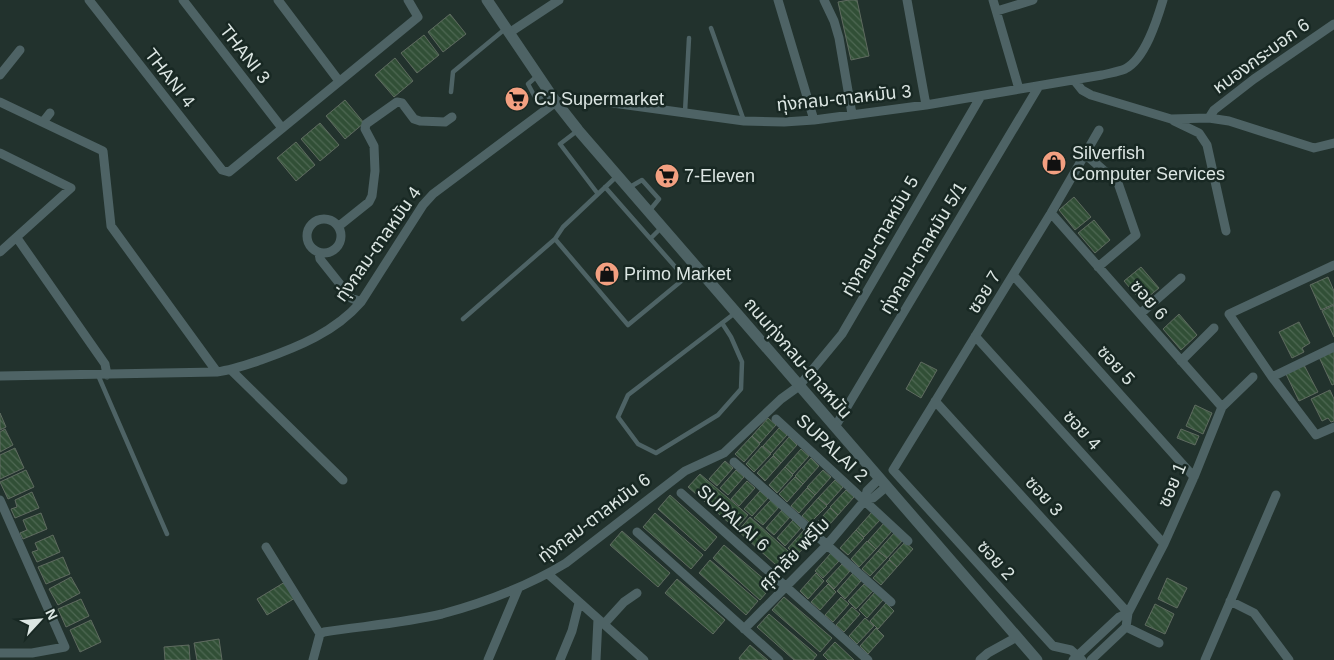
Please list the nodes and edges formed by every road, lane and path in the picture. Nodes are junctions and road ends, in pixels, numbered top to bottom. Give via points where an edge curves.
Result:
1 (89, 0) edge
2 (183, 0) edge
3 (278, 0) edge
4 (408, 0) edge
5 (487, 0) edge
6 (559, 0) edge
7 (778, 0) edge
8 (824, 0) edge
9 (907, 0) edge
10 (993, 0) edge
11 (1033, 0) edge
12 (1163, 0) edge
13 (997, 11) junction
14 (1334, 24) edge
15 (711, 28) dead end
16 (507, 31) junction
17 (689, 38) dead end
18 (20, 50) dead end
19 (0, 75) edge
20 (1074, 80) junction
21 (339, 81) junction
22 (1039, 86) junction
23 (1019, 89) junction
24 (450, 92) dead end
25 (981, 96) junction
26 (553, 98) junction
27 (0, 102) edge
28 (926, 106) junction
29 (686, 112) junction
30 (50, 113) dead end
31 (852, 114) junction
32 (452, 118) dead end
33 (1209, 118) junction
34 (1171, 119) junction
35 (814, 120) junction
36 (744, 121) junction
37 (42, 122) junction
38 (282, 128) junction
39 (578, 130) junction
40 (1098, 130) dead end
41 (1334, 143) edge
42 (0, 153) edge
43 (1085, 154) junction
44 (618, 175) junction
45 (605, 187) junction
46 (598, 194) junction
47 (1052, 213) junction
48 (339, 226) junction
49 (662, 227) junction
50 (1226, 231) dead end
51 (17, 238) junction
52 (650, 238) junction
53 (556, 239) junction
54 (0, 252) edge
55 (319, 253) junction
56 (1334, 265) edge
57 (1098, 267) junction
58 (702, 273) junction
59 (1013, 276) junction
60 (685, 278) junction
61 (1181, 278) dead end
62 (361, 302) junction
63 (736, 313) junction
64 (1140, 314) junction
65 (463, 319) dead end
66 (722, 323) junction
67 (1214, 328) dead end
68 (975, 336) junction
69 (1334, 347) edge
70 (1181, 361) junction
71 (231, 370) junction
72 (217, 372) junction
73 (102, 374) junction
74 (0, 376) edge
75 (1252, 377) dead end
76 (1272, 377) junction
77 (799, 386) junction
78 (935, 401) junction
79 (1222, 407) junction
80 (776, 419) dead end
81 (1334, 426) edge
82 (835, 427) junction
83 (734, 462) dead end
84 (893, 470) joint
85 (1194, 477) junction
86 (343, 480) dead end
87 (882, 483) junction
88 (681, 493) dead end
89 (1276, 495) dead end
90 (0, 500) edge
91 (865, 500) junction
92 (637, 532) dead end
93 (167, 534) dead end
94 (908, 541) dead end
95 (1164, 544) junction
96 (827, 545) junction
97 (266, 547) dead end
98 (548, 574) junction
99 (785, 587) junction
100 (518, 589) junction
101 (637, 593) dead end
102 (1230, 601) junction
103 (891, 602) dead end
104 (579, 603) junction
105 (1128, 613) junction
106 (601, 622) junction
107 (1126, 627) junction
108 (744, 629) junction
109 (320, 634) junction
110 (1017, 637) junction
111 (1159, 642) dead end
112 (0, 654) edge
113 (1078, 659) edge
114 (313, 660) edge
115 (488, 660) edge
116 (560, 660) edge
117 (596, 660) edge
118 (644, 660) edge
119 (779, 660) edge
120 (868, 660) edge
121 (980, 660) edge
122 (1037, 660) edge
123 (1091, 660) edge
124 (1205, 660) edge
125 (1289, 660) edge

1 - 38 street, THANI 4 via 222,170 229,172
2 - 38 street, THANI 3
3 - 21 street
4 - 21 street via 418,17
5 - 16 street, ถนนทุ่งกลม-ตาลหมัน
6 - 16 street
7 - 35 street
8 - 31 street via 839,38
9 - 28 street
10 - 13 street
11 - 13 street
12 - 20 street, ทุ่งกลม-ตาลหมัน 3 via 1143,51 1126,68
13 - 23 street
14 - 33 street, หนองกระบอก 6 via 1248,84 1214,110
15 - 36 lane
16 - 24 lane via 453,72
16 - 26 street, ถนนทุ่งกลม-ตาลหมัน
17 - 29 lane
18 - 19 street
20 - 22 street, ทุ่งกลม-ตาลหมัน 3
20 - 34 street via 1091,95
21 - 38 street
22 - 23 street, ทุ่งกลม-ตาลหมัน 3
22 - 82 street, ทุ่งกลม-ตาลหมัน 5/1
23 - 25 street, ทุ่งกลม-ตาลหมัน 3
25 - 28 street, ทุ่งกลม-ตาลหมัน 3
25 - 77 street, ทุ่งกลม-ตาลหมัน 5 via 842,334
26 - 29 street, ทุ่งกลม-ตาลหมัน 3
26 - 39 street, ถนนทุ่งกลม-ตาลหมัน
26 - 62 street, ทุ่งกลม-ตาลหมัน 4 via 433,194
27 - 37 street
28 - 31 street, ทุ่งกลม-ตาลหมัน 3
29 - 36 street, ทุ่งกลม-ตาลหมัน 3
30 - 37 street
31 - 35 street, ทุ่งกลม-ตาลหมัน 3
32 - 48 street via 445,122 420,121 398,102 366,124 365,129 374,146 372,196
33 - 34 street
33 - 41 street via 1314,148
34 - 50 street via 1199,133 1207,146
35 - 36 street, ทุ่งกลม-ตาลหมัน 3
37 - 72 street via 103,151 111,226
39 - 44 street, ถนนทุ่งกลม-ตาลหมัน
39 - 46 lane via 560,144
40 - 43 street, ซอย 7
42 - 51 street via 71,188
43 - 47 street, ซอย 7
43 - 57 street via 1118,183 1136,235
44 - 45 lane
44 - 49 street, ถนนทุ่งกลม-ตาลหมัน
45 - 46 lane
45 - 52 lane
46 - 53 lane via 563,227
47 - 57 street, ซอย 6
47 - 59 street, ซอย 7
48 - 55 street via 342,240 339,246 334,252
48 - 55 street via 327,219 310,226 307,232 309,245
49 - 52 lane
49 - 58 street, ถนนทุ่งกลม-ตาลหมัน
51 - 54 street
51 - 73 street via 105,364
52 - 60 lane
53 - 60 lane via 628,325
53 - 65 lane
55 - 62 street via 351,298
56 - 76 street via 1229,314
57 - 64 street, ซอย 6
58 - 60 lane via 695,279
58 - 63 street, ถนนทุ่งกลม-ตาลหมัน
59 - 68 street, ซอย 7
59 - 85 street, ซอย 5
61 - 64 street
62 - 71 street, ทุ่งกลม-ตาลหมัน 4 via 328,330 293,348
63 - 66 lane
63 - 77 street, ถนนทุ่งกลม-ตาลหมัน
64 - 70 street, ซอย 6
66 - 66 lane via 628,395 618,418 638,444 656,452 718,415 741,389 742,362
67 - 70 street
68 - 78 street, ซอย 7
68 - 95 street, ซอย 4
69 - 76 street
70 - 79 street, ซอย 6
71 - 72 street, ทุ่งกลม-ตาลหมัน 4
71 - 86 street
72 - 73 street, ทุ่งกลม-ตาลหมัน 4
73 - 74 street, ทุ่งกลม-ตาลหมัน 4
73 - 93 lane
75 - 79 street, ซอย 1
76 - 81 street via 1316,435
77 - 82 street, ถนนทุ่งกลม-ตาลหมัน
77 - 98 street, ทุ่งกลม-ตาลหมัน 6 via 724,453 685,471
78 - 84 street, ซอย 7
78 - 105 street, ซอย 3
79 - 85 street, ซอย 1
80 - 91 street, SUPALAI 2
82 - 87 street, ถนนทุ่งกลม-ตาลหมัน
83 - 96 street
84 - 113 street, ซอย 2 via 1053,646 1071,650
85 - 95 street, ซอย 1
87 - 91 street, ศุภาลัย พรีโม via 873,498
87 - 110 street, ถนนทุ่งกลม-ตาลหมัน
88 - 99 street, SUPALAI 6
89 - 102 street
90 - 112 street via 65,647
91 - 94 street, SUPALAI 2
91 - 96 street, ศุภาลัย พรีโม
92 - 108 street
95 - 105 street, ซอย 1
96 - 99 street, ศุภาลัย พรีโม
96 - 103 street
97 - 109 street
98 - 100 street, ทุ่งกลม-ตาลหมัน 6
98 - 104 street
99 - 108 street, ศุภาลัย พรีโม
99 - 120 street, SUPALAI 6
100 - 109 street, ทุ่งกลม-ตาลหมัน 6 via 441,614
100 - 115 street
101 - 106 street
102 - 124 street
102 - 125 street via 1254,613
104 - 106 street
104 - 116 street
105 - 107 street, ซอย 1
105 - 113 street, ซอย 1 via 1119,616
106 - 117 street
106 - 118 street
107 - 111 street
107 - 123 street
108 - 119 street
109 - 114 street
110 - 121 street
110 - 122 street, ถนนทุ่งกลม-ตาลหมัน

